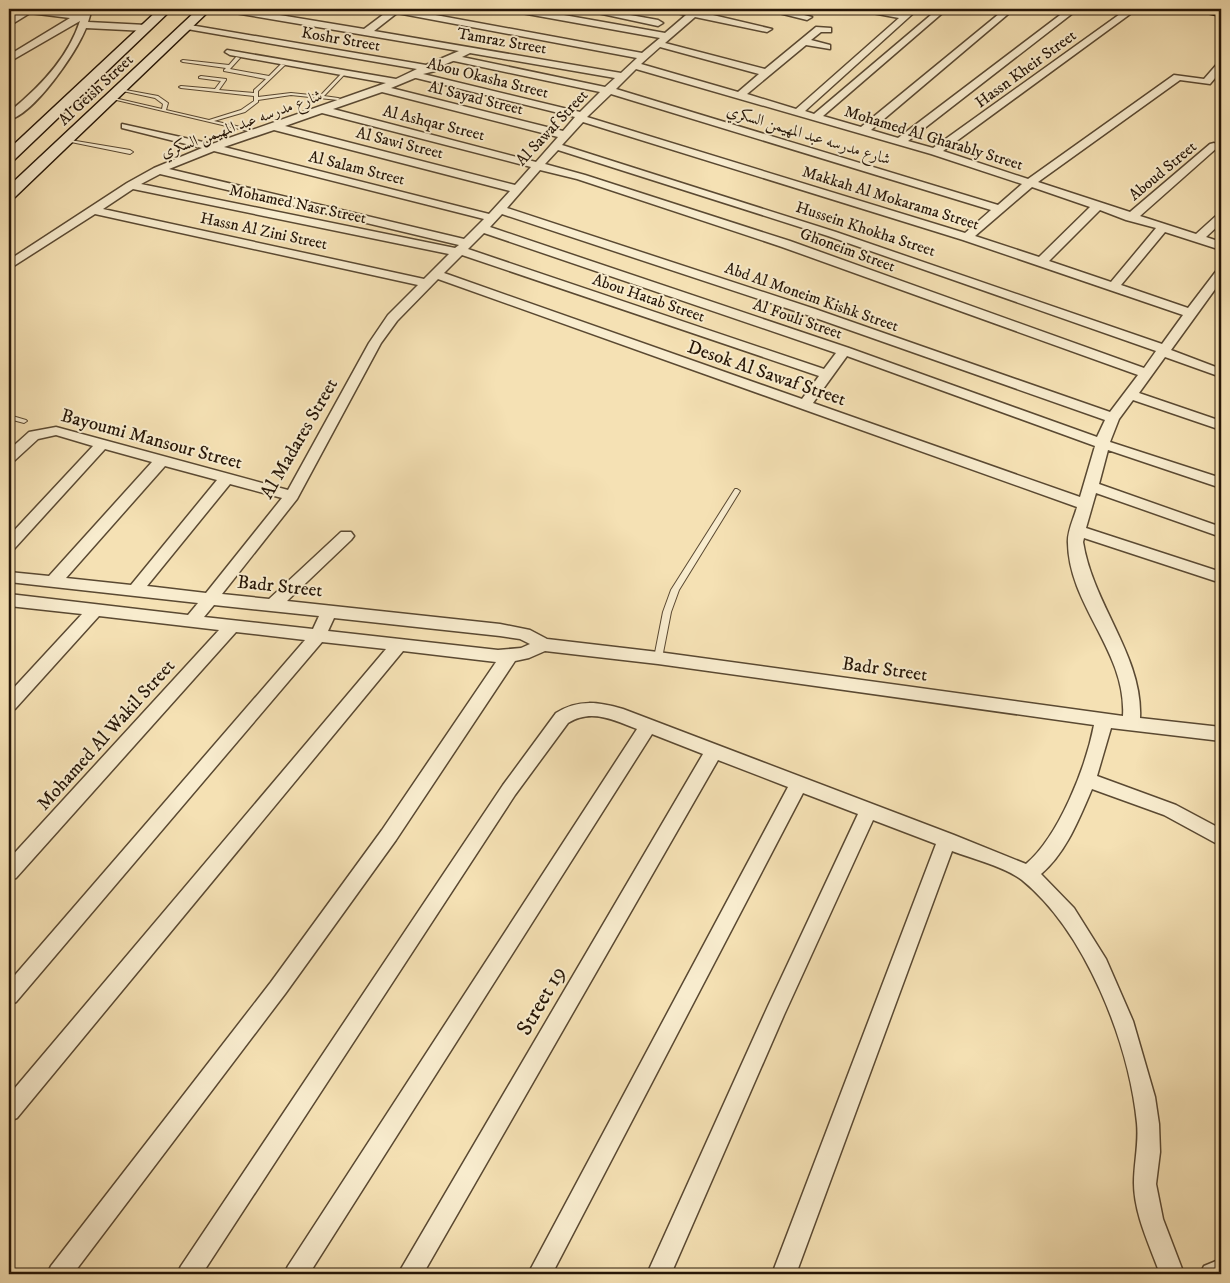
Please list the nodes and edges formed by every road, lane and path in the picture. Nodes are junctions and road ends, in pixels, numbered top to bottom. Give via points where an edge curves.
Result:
1 (15, 9) edge
2 (166, 9) edge
3 (205, 9) edge
4 (229, 9) edge
5 (394, 9) edge
6 (516, 9) edge
7 (584, 9) edge
8 (671, 9) edge
9 (768, 9) edge
10 (867, 9) edge
11 (914, 9) edge
12 (943, 9) edge
13 (1010, 9) edge
14 (1074, 9) edge
15 (1133, 9) edge
16 (1207, 9) edge
17 (29, 10) edge
18 (695, 11) edge
19 (1221, 12) edge
20 (905, 16) junction
21 (84, 17) edge
22 (807, 17) dead end
23 (9, 23) edge
24 (187, 26) junction
25 (677, 27) junction
26 (146, 28) junction
27 (767, 29) dead end
28 (828, 30) dead end
29 (366, 32) junction
30 (667, 36) junction
31 (804, 42) junction
32 (658, 44) junction
33 (126, 46) junction
34 (827, 47) dead end
35 (163, 49) junction
36 (471, 49) junction
37 (234, 55) joint
38 (644, 56) junction
39 (454, 58) junction
40 (9, 59) edge
41 (183, 61) dead end
42 (283, 65) dead end
43 (634, 65) junction
44 (1221, 65) edge
45 (228, 69) junction
46 (431, 69) junction
47 (102, 70) junction
48 (137, 73) junction
49 (767, 73) junction
50 (342, 74) dead end
51 (416, 75) junction
52 (622, 76) junction
53 (201, 77) dead end
54 (270, 78) junction
55 (218, 79) junction
56 (397, 82) junction
57 (182, 87) dead end
58 (381, 89) junction
59 (608, 90) junction
60 (216, 91) junction
61 (115, 94) junction
62 (739, 96) junction
63 (255, 97) junction
64 (321, 97) junction
65 (338, 99) dead end
66 (164, 110) junction
67 (323, 110) junction
68 (797, 113) junction
69 (9, 117) edge
70 (581, 117) junction
71 (815, 118) junction
72 (208, 120) junction
73 (126, 126) dead end
74 (276, 127) junction
75 (252, 131) dead end
76 (863, 132) junction
77 (564, 135) junction
78 (66, 140) junction
79 (899, 142) junction
80 (555, 146) junction
81 (1214, 146) dead end
82 (215, 147) junction
83 (130, 152) dead end
84 (935, 152) junction
85 (9, 158) edge
86 (40, 163) junction
87 (537, 165) junction
88 (158, 170) junction
89 (1030, 183) junction
90 (131, 186) junction
91 (517, 189) junction
92 (9, 194) edge
93 (1096, 206) junction
94 (1000, 209) junction
95 (94, 210) junction
96 (496, 213) junction
97 (1221, 217) edge
98 (1130, 218) junction
99 (482, 228) junction
100 (1162, 228) junction
101 (967, 237) junction
102 (1198, 239) junction
103 (1221, 246) edge
104 (461, 248) junction
105 (1041, 262) junction
106 (9, 265) edge
107 (1221, 273) edge
108 (431, 279) junction
109 (1113, 287) junction
110 (1190, 313) junction
111 (1163, 350) junction
112 (844, 351) junction
113 (1146, 373) junction
114 (827, 374) junction
115 (1221, 374) edge
116 (1129, 394) junction
117 (805, 405) junction
118 (9, 418) edge
119 (1113, 418) junction
120 (24, 421) dead end
121 (1221, 426) edge
122 (103, 443) junction
123 (1103, 444) junction
124 (9, 458) edge
125 (162, 460) junction
126 (227, 478) junction
127 (1221, 483) edge
128 (1090, 486) junction
129 (737, 491) dead end
130 (292, 496) junction
131 (1085, 504) junction
132 (1078, 531) junction
133 (1221, 532) edge
134 (346, 536) dead end
135 (9, 545) edge
136 (9, 577) edge
137 (1221, 578) edge
138 (53, 582) junction
139 (135, 591) junction
140 (208, 599) junction
141 (9, 600) edge
142 (272, 606) junction
143 (95, 610) junction
144 (330, 612) junction
145 (192, 621) junction
146 (232, 626) junction
147 (318, 635) junction
148 (400, 644) junction
149 (544, 645) junction
150 (509, 656) junction
151 (658, 658) junction
152 (9, 704) edge
153 (1104, 719) junction
154 (1131, 724) junction
155 (648, 726) junction
156 (1221, 734) edge
157 (714, 751) junction
158 (1085, 779) junction
159 (799, 784) junction
160 (869, 810) junction
161 (1221, 838) edge
162 (948, 840) junction
163 (9, 872) edge
164 (1028, 874) junction
165 (9, 996) edge
166 (9, 1111) edge
167 (1221, 1271) edge
168 (59, 1274) edge
169 (189, 1274) edge
170 (296, 1274) edge
171 (410, 1274) edge
172 (540, 1274) edge
173 (659, 1274) edge
174 (784, 1274) edge
175 (1172, 1274) edge
176 (1212, 1274) edge

1 - 17 street
2 - 26 main road, Al Geish Street
3 - 24 main road, Al Geish Street
4 - 29 street, Tamraz Street
5 - 29 street
5 - 38 street
6 - 30 street
7 - 25 street
8 - 18 street
9 - 22 street
10 - 20 street
11 - 20 street
12 - 71 street
13 - 76 street
14 - 79 street
15 - 84 street, Hassn Kheir Street
16 - 19 main road
17 - 21 street
17 - 23 street
18 - 25 street, Al Sawaf Street
18 - 27 street
20 - 68 street
21 - 26 street
21 - 40 street
21 - 69 street via 54,76
24 - 35 main road, Al Geish Street
24 - 46 street, Koshr Street
25 - 30 street, Al Sawaf Street
26 - 33 main road, Al Geish Street
28 - 31 street via 819,29
29 - 36 street, Tamraz Street
30 - 32 street, Al Sawaf Street
31 - 34 street
31 - 49 street
32 - 38 street, Al Sawaf Street
32 - 49 street
33 - 35 main road via 138,50
33 - 47 main road, Al Geish Street
35 - 48 main road, Al Geish Street
36 - 39 street, شارع مدرسه عبد المهيمن السكري
36 - 52 street, Tamraz Street
37 - 45 lane
37 - 56 street
38 - 43 street, Al Sawaf Street
39 - 46 street, شارع مدرسه عبد المهيمن السكري
39 - 59 street, شارع مدرسه عبد المهيمن السكري
41 - 45 lane
42 - 54 lane
43 - 52 street, Al Sawaf Street
43 - 62 street, Mohamed Al Gharably Street
44 - 89 street via 1206,82 1178,77
45 - 54 lane
45 - 55 lane
46 - 51 street, شارع مدرسه عبد المهيمن السكري
47 - 48 main road
47 - 85 main road, Al Geish Street
48 - 61 main road, Al Geish Street
49 - 62 street
50 - 64 lane
51 - 56 street, شارع مدرسه عبد المهيمن السكري
51 - 70 street, Abou Okasha Street
52 - 59 street, Al Sawaf Street
53 - 55 lane
54 - 63 lane via 256,90
55 - 60 lane via 224,81
56 - 58 street, شارع مدرسه عبد المهيمن السكري
57 - 60 lane
58 - 67 street, شارع مدرسه عبد المهيمن السكري
58 - 77 street, Al Sayad Street
59 - 70 street, Al Sawaf Street
59 - 94 street, شارع مدرسه عبد المهيمن السكري
60 - 63 lane
61 - 66 lane
61 - 66 lane via 161,99 166,104
61 - 78 main road, Al Geish Street
62 - 68 street, Mohamed Al Gharably Street
63 - 64 lane via 291,94
63 - 72 lane via 250,107 243,111
64 - 65 lane
66 - 72 lane
67 - 74 street, شارع مدرسه عبد المهيمن السكري
67 - 87 street, Al Ashqar Street
68 - 71 street, Mohamed Al Gharably Street
70 - 77 street, Al Sawaf Street
70 - 101 street, Makkah Al Mokarama Street
71 - 76 street, Mohamed Al Gharably Street
72 - 75 lane
73 - 82 street, Al Salam Street
74 - 82 street, شارع مدرسه عبد المهيمن السكري
74 - 91 street, Al Sawi Street
76 - 79 street, Mohamed Al Gharably Street
77 - 80 street, Al Sawaf Street
78 - 83 lane
78 - 86 main road, Al Geish Street
79 - 84 street, Mohamed Al Gharably Street
80 - 87 street, Al Sawaf Street
80 - 111 street, Hussein Khokha Street via 832,234
81 - 98 street, Aboud Street
82 - 88 street, شارع مدرسه عبد المهيمن السكري
82 - 96 street, Al Salam Street
84 - 89 street, Mohamed Al Gharably Street
85 - 86 main road
86 - 92 main road, Al Geish Street
87 - 91 street, Al Sawaf Street
87 - 113 street, Ghoneim Street via 786,244
88 - 90 street, شارع مدرسه عبد المهيمن السكري
88 - 104 street
89 - 93 street, Mohamed Al Gharably Street
89 - 94 street
90 - 95 street, شارع مدرسه عبد المهيمن السكري
90 - 104 street, Mohamed Nasr Street
91 - 96 street, Al Sawaf Street
93 - 98 street, Mohamed Al Gharably Street
93 - 105 street
94 - 101 street
95 - 106 street, شارع مدرسه عبد المهيمن السكري
95 - 108 street, Hassn Al Zini Street
96 - 99 street, Al Sawaf Street
96 - 119 street, Abd Al Moneim Kishk Street via 811,312
97 - 102 street
98 - 100 street, Mohamed Al Gharably Street
99 - 104 street, Al Sawaf Street
99 - 112 street, Al Fouli Street
100 - 102 street, Mohamed Al Gharably Street
100 - 109 street
101 - 105 street, Makkah Al Mokarama Street
102 - 103 street, Mohamed Al Gharably Street
104 - 108 street, Al Sawaf Street
104 - 114 street, Abou Hatab Street
105 - 109 street, Makkah Al Mokarama Street
107 - 110 street
108 - 117 street, Desok Al Sawaf Street
108 - 130 street, Al Madares Street via 383,330
109 - 110 street, Makkah Al Mokarama Street
110 - 111 street
111 - 113 street
111 - 115 street, Hussein Khokha Street
112 - 114 street
112 - 123 street, Al Fouli Street
113 - 116 street
114 - 117 street
116 - 119 street
116 - 121 street
117 - 131 street, Desok Al Sawaf Street
118 - 120 lane
119 - 123 street
122 - 124 street, Bayoumi Mansour Street via 49,430 34,435
122 - 125 street, Bayoumi Mansour Street
122 - 135 street
123 - 127 street, Al Fouli Street
123 - 128 street
125 - 126 street, Bayoumi Mansour Street
125 - 138 street
126 - 130 street, Bayoumi Mansour Street
126 - 139 street
128 - 131 street
128 - 133 street
129 - 151 lane via 675,590
130 - 140 street, Al Madares Street
131 - 132 street
132 - 137 street
132 - 154 street via 1076,559 1085,586 1121,659 1131,694
134 - 142 street
136 - 138 street, Badr Street
138 - 139 street, Badr Street
139 - 140 street, Badr Street
140 - 142 street, Badr Street
140 - 145 street, Al Madares Street
141 - 143 street, Badr Street
142 - 144 street, Badr Street
143 - 145 street, Badr Street
143 - 152 street
144 - 147 street
144 - 149 street, Badr Street via 513,631
145 - 146 street, Badr Street
146 - 147 street, Badr Street
146 - 163 street, Mohamed Al Wakil Street
147 - 148 street, Badr Street
147 - 165 street
148 - 150 street, Badr Street
148 - 166 street
149 - 150 street, Badr Street
149 - 151 street, Badr Street
150 - 168 street via 388,835 278,988
151 - 153 street, Badr Street
153 - 154 street, Badr Street
153 - 158 street via 1096,757
154 - 156 street, Badr Street
155 - 157 street
155 - 169 street via 586,706 562,718 509,790
155 - 170 street
157 - 159 street
157 - 171 street, Street 19
158 - 161 street via 1170,810
158 - 164 street via 1060,836 1047,857
159 - 160 street
159 - 172 street
160 - 162 street
160 - 173 street
162 - 164 street
162 - 174 street
164 - 175 street via 1067,914 1082,936 1099,965 1123,1021 1146,1106 1149,1152 1145,1184 1152,1219
167 - 176 street

